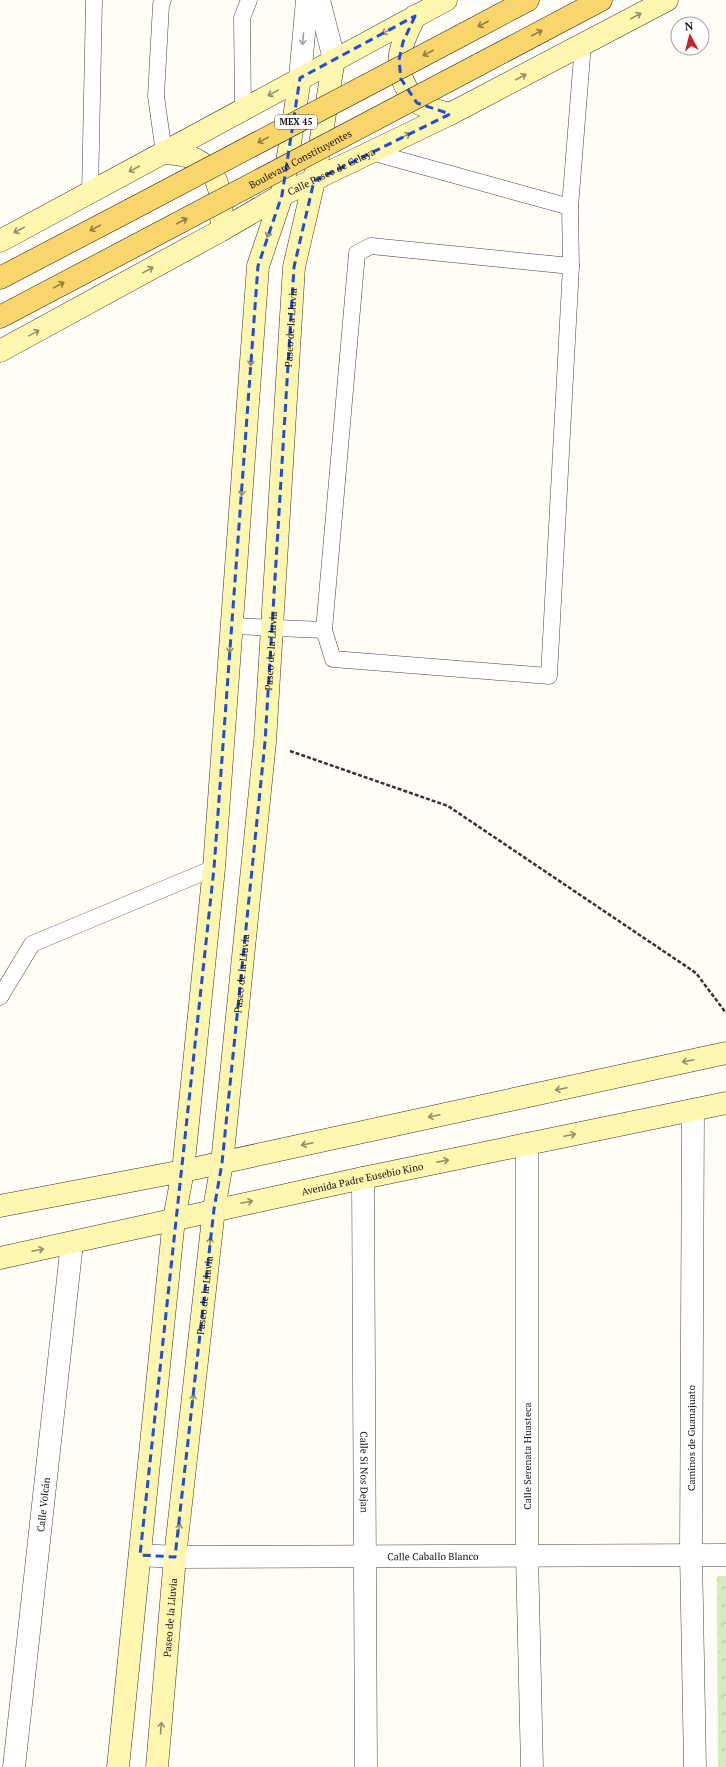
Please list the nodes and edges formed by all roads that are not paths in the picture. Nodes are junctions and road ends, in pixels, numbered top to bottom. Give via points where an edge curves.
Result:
1 (94, 0) edge
2 (163, 0) edge
3 (249, 0) edge
4 (307, 0) edge
5 (318, 0) edge
6 (446, 0) edge
7 (528, 0) edge
8 (601, 0) edge
9 (667, 0) edge
10 (416, 16) junction
11 (583, 44) junction
12 (334, 59) junction
13 (300, 78) junction
14 (243, 110) junction
15 (450, 114) junction
16 (371, 152) junction
17 (164, 154) junction
18 (314, 181) junction
19 (90, 192) junction
20 (282, 195) junction
21 (570, 207) junction
22 (220, 231) junction
23 (0, 241) edge
24 (571, 266) junction
25 (0, 278) edge
26 (0, 317) edge
27 (0, 351) edge
28 (232, 626) junction
29 (272, 628) junction
30 (324, 630) junction
31 (214, 868) junction
32 (0, 997) edge
33 (726, 1053) edge
34 (726, 1103) edge
35 (693, 1110) junction
36 (526, 1144) junction
37 (222, 1162) junction
38 (183, 1171) junction
39 (363, 1178) junction
40 (0, 1206) edge
41 (214, 1209) junction
42 (174, 1219) junction
43 (72, 1243) junction
44 (0, 1258) edge
45 (690, 1554) junction
46 (140, 1555) junction
47 (527, 1555) junction
48 (726, 1555) edge
49 (365, 1556) junction
50 (175, 1557) junction
51 (14, 1767) edge
52 (118, 1767) edge
53 (157, 1767) edge
54 (366, 1767) edge
55 (532, 1767) edge
56 (695, 1767) edge

1 - 19 lane
2 - 17 lane via 156,96
3 - 14 lane via 242,18
4 -> 13 street
5 - 12 street
6 - 10 street
7 -> 25 main road, MEX 45, bridge
26 -> 8 main road, Boulevard Constituyentes, bridge
11 -> 9 street, Calle Paseo de Celaya
10 -> 12 street
10 - 15 street via 403,42 399,60 401,79 417,103
15 -> 11 street, Calle Paseo de Celaya
11 - 21 lane
12 - 13 street
12 - 18 street, Paseo de la Lluvia
13 -> 14 street
13 - 20 street
14 - 17 street
16 -> 15 street, Calle Paseo de Celaya
16 - 18 street, Calle Paseo de Celaya
16 - 21 lane
17 -> 19 street
17 - 22 street via 189,157 204,165 218,181 222,206
18 - 20 street, Calle Paseo de Celaya
18 - 29 street, Paseo de la Lluvia via 294,267
19 -> 23 street
20 - 22 street, Calle Paseo de Celaya
20 -> 28 street via 258,266
21 - 24 lane
27 -> 22 street, Calle Paseo de Celaya
24 - 30 lane via 371,246 357,254
24 - 30 lane via 549,676 333,659
28 - 29 lane
28 -> 31 street
29 - 30 lane
29 - 37 street, Paseo de la Lluvia via 265,742
31 - 32 lane via 32,944
31 - 38 street
33 -> 37 street
34 - 35 street, Avenida Padre Eusebio Kino
36 -> 35 street, Avenida Padre Eusebio Kino
35 - 45 street, Caminos de Guanajuato
39 -> 36 street, Avenida Padre Eusebio Kino
36 - 47 street, Calle Serenata Huasteca
37 - 38 street
37 - 41 street, Paseo de la Lluvia
38 - 40 street
38 - 42 street
41 -> 39 street, Avenida Padre Eusebio Kino
39 - 49 street, Calle Si Nos Dejan
41 - 42 street, Avenida Padre Eusebio Kino
50 -> 41 street, Paseo de la Lluvia
42 - 43 street, Avenida Padre Eusebio Kino
42 - 46 street
44 -> 43 street, Avenida Padre Eusebio Kino
43 - 51 street, Calle Volcán
45 - 47 street, Calle Caballo Blanco
45 - 48 street, Calle Caballo Blanco
45 - 56 street, Caminos de Guanajuato
46 - 50 street, Calle Caballo Blanco
46 - 52 street
47 - 49 street, Calle Caballo Blanco
47 - 55 street, Calle Serenata Huasteca
49 - 50 street, Calle Caballo Blanco
49 - 54 street, Calle Si Nos Dejan
53 -> 50 street, Paseo de la Lluvia

